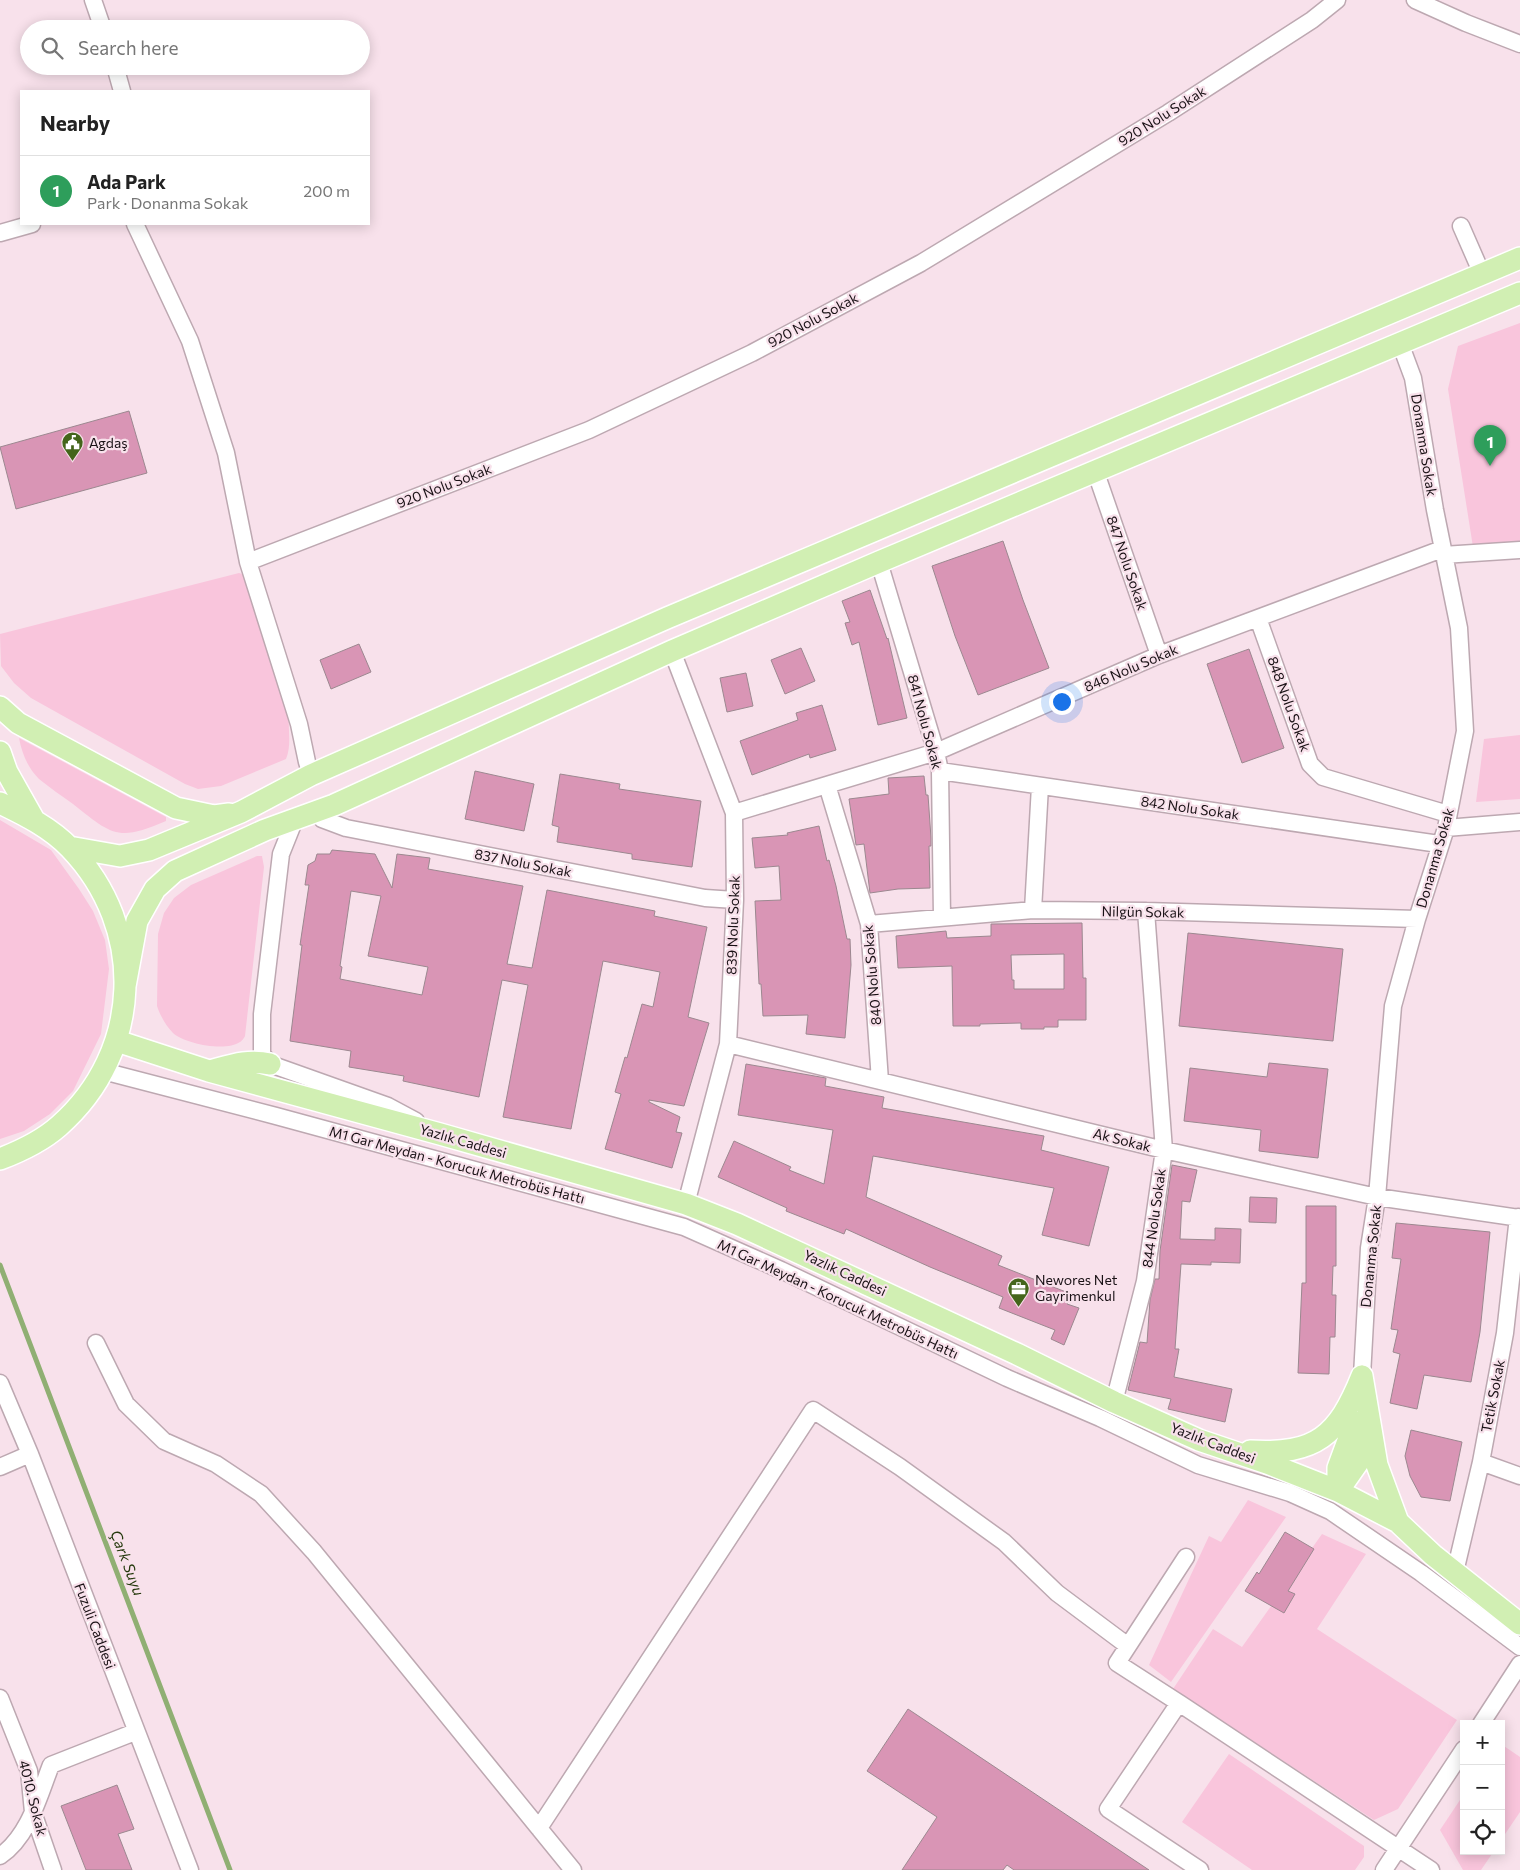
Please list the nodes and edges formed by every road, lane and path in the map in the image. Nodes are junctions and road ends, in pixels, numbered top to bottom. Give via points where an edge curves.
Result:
1 (93, 0) edge
2 (1337, 0) edge
3 (1415, 0) edge
4 (100, 20) edge
5 (1520, 44) edge
6 (118, 75) edge
7 (122, 90) edge
8 (28, 225) edge
9 (135, 225) edge
10 (1461, 226) dead end
11 (0, 233) edge
12 (1520, 258) edge
13 (1482, 274) junction
14 (1520, 293) edge
15 (1400, 343) junction
16 (1095, 470) junction
17 (1520, 550) edge
18 (1443, 552) junction
19 (248, 562) junction
20 (879, 562) junction
21 (1258, 618) junction
22 (672, 651) junction
23 (1159, 655) junction
24 (0, 707) edge
25 (0, 752) edge
26 (936, 752) junction
27 (940, 771) junction
28 (311, 775) junction
29 (827, 785) junction
30 (1040, 786) junction
31 (0, 803) edge
32 (241, 812) junction
33 (317, 812) junction
34 (734, 813) junction
35 (34, 820) junction
36 (295, 820) junction
37 (1447, 821) junction
38 (1520, 822) edge
39 (1439, 844) junction
40 (69, 847) junction
41 (735, 900) junction
42 (1033, 910) junction
43 (1146, 911) junction
44 (942, 917) junction
45 (1417, 919) junction
46 (869, 924) junction
47 (125, 986) junction
48 (117, 1041) junction
49 (728, 1044) junction
50 (270, 1064) junction
51 (103, 1071) junction
52 (209, 1071) junction
53 (880, 1081) junction
54 (440, 1134) junction
55 (1164, 1150) junction
56 (0, 1160) edge
57 (1377, 1197) junction
58 (686, 1204) junction
59 (1519, 1218) edge
60 (96, 1343) dead end
61 (1362, 1376) junction
62 (0, 1383) edge
63 (1114, 1402) junction
64 (1230, 1450) junction
65 (30, 1454) junction
66 (1481, 1462) junction
67 (0, 1467) edge
68 (1520, 1476) edge
69 (1338, 1491) junction
70 (1398, 1522) junction
71 (1186, 1557) dead end
72 (1455, 1572) junction
73 (1520, 1624) edge
74 (1128, 1646) junction
75 (1520, 1647) edge
76 (1520, 1664) edge
77 (0, 1698) edge
78 (1179, 1703) junction
79 (1483, 1720) edge
80 (4, 1727) edge
81 (135, 1732) junction
82 (1460, 1755) edge
83 (51, 1765) junction
84 (29, 1771) junction
85 (33, 1812) junction
86 (539, 1828) junction
87 (1399, 1848) junction
88 (0, 1856) edge
89 (53, 1870) edge
90 (190, 1870) edge
91 (573, 1870) edge
92 (1200, 1870) edge
93 (1384, 1870) edge
94 (1431, 1870) edge

1 - 4 street
2 - 19 street, 920 Nolu Sokak via 1312,20 1168,113 937,253 752,352 589,430
3 - 5 street
6 - 7 street
8 - 11 street
9 - 19 street via 190,341 226,453
10 - 13 street
12 - 13 main road
13 - 28 main road via 676,614
14 - 15 main road
15 - 16 main road
15 - 18 street, Donanma Sokak via 1414,378
16 - 20 main road
16 - 23 street, 847 Nolu Sokak
17 - 18 street, 846 Nolu Sokak
18 - 21 street, 846 Nolu Sokak
18 - 37 street, Donanma Sokak via 1459,628 1465,731
19 - 28 street via 299,724
20 - 22 main road
20 - 26 street, 841 Nolu Sokak
21 - 23 street, 846 Nolu Sokak
21 - 37 street, 848 Nolu Sokak via 1310,764 1323,777
22 - 33 main road
22 - 34 street, 839 Nolu Sokak
23 - 26 street, 846 Nolu Sokak
24 - 32 main road via 18,723 176,808 214,816
25 - 35 main road via 7,772
26 - 27 street, 841 Nolu Sokak
26 - 29 street, 846 Nolu Sokak
27 - 30 street, 842 Nolu Sokak
27 - 44 street, 841 Nolu Sokak
28 - 32 main road
29 - 34 street, 846 Nolu Sokak
29 - 46 street, 840 Nolu Sokak
30 - 39 street, 842 Nolu Sokak
30 - 42 street
31 - 35 main road
32 - 40 main road via 132,855 120,856
33 - 36 main road
33 - 41 street, 837 Nolu Sokak via 322,820 346,828 705,898
34 - 41 street, 839 Nolu Sokak
35 - 40 main road
36 - 47 main road via 265,830 175,871 155,889 138,921
36 - 50 street via 281,854 262,1014 262,1054
37 - 38 street
37 - 39 street, Donanma Sokak
39 - 45 street, Donanma Sokak
40 - 47 main road via 94,877 112,911 122,948
41 - 49 street, 839 Nolu Sokak
42 - 43 street, Nilgün Sokak
42 - 44 street, Nilgün Sokak
43 - 45 street, Nilgün Sokak
43 - 55 street, 844 Nolu Sokak
44 - 46 street, Nilgün Sokak
45 - 57 street, Donanma Sokak via 1393,1006
46 - 53 street, 840 Nolu Sokak
47 - 48 main road
48 - 51 main road
48 - 52 main road, Yazlık Caddesi
49 - 53 street, Ak Sokak
49 - 58 street, 839 Nolu Sokak
50 - 52 main road via 256,1061
50 - 54 street via 388,1106
51 - 56 main road via 86,1098 59,1126 26,1149
51 - 75 street, M1 Gar Meydan - Korucuk Metrobüs Hattı via 684,1228 1198,1465 1290,1493 1330,1511 1421,1573
52 - 54 main road, Yazlık Caddesi
53 - 55 street, Ak Sokak
54 - 58 main road, Yazlık Caddesi
55 - 57 street, Ak Sokak
55 - 63 street, 844 Nolu Sokak via 1145,1280
57 - 59 street, Ak Sokak
57 - 61 street, Donanma Sokak via 1369,1248
58 - 63 main road, Yazlık Caddesi via 797,1250
59 - 66 street, Tetik Sokak via 1505,1333
60 - 86 street via 126,1404 164,1441 216,1464 261,1494 314,1552
61 - 64 main road via 1352,1401 1335,1428 1316,1442 1273,1452
61 - 69 main road via 1359,1407 1338,1468
61 - 70 main road via 1377,1465
62 - 65 street, Fuzuli Caddesi
63 - 64 main road, Yazlık Caddesi via 1199,1440
64 - 69 main road, Yazlık Caddesi
65 - 67 street
65 - 81 street, Fuzuli Caddesi
66 - 68 street
66 - 72 street, Tetik Sokak
69 - 70 main road, Yazlık Caddesi
70 - 72 main road, Yazlık Caddesi
71 - 74 street
72 - 73 main road, Yazlık Caddesi
74 - 78 street via 1117,1663
74 - 86 street via 1057,1593 1004,1542 814,1410
76 - 79 street
77 - 80 street, 4010. Sokak
78 - 87 street
78 - 92 street via 1108,1809
80 - 84 street, 4010. Sokak
81 - 83 street
81 - 90 street, Fuzuli Caddesi
82 - 87 street
83 - 84 street
83 - 85 street
84 - 85 street, 4010. Sokak
85 - 88 street via 11,1848
85 - 89 street, 4010. Sokak
86 - 91 street
87 - 93 street
87 - 94 street

